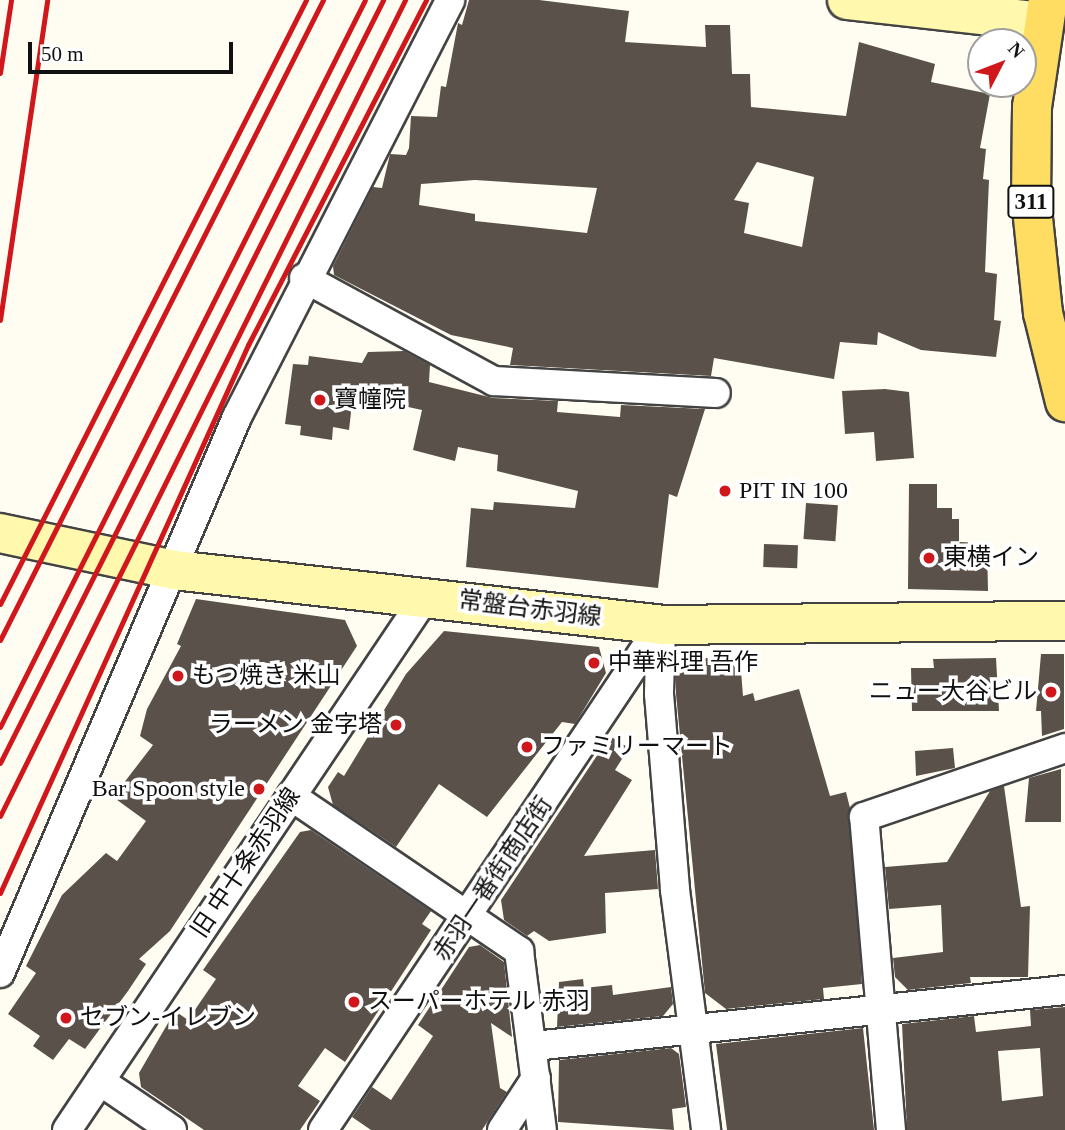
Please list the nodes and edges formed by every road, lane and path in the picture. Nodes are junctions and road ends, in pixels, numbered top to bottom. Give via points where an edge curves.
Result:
1 (450, 0) edge
2 (847, 0) edge
3 (1046, 11) edge
4 (304, 278) junction
5 (716, 393) dead end
6 (1065, 402) edge
7 (0, 533) edge
8 (174, 570) junction
9 (426, 596) junction
10 (1065, 621) edge
11 (661, 625) junction
12 (1065, 748) edge
13 (291, 796) junction
14 (468, 918) junction
15 (0, 973) edge
16 (1065, 990) edge
17 (883, 1006) junction
18 (692, 1026) junction
19 (534, 1046) junction
20 (536, 1078) junction
21 (100, 1081) junction
22 (67, 1130) edge
23 (172, 1130) edge
24 (323, 1130) edge
25 (502, 1130) edge
26 (542, 1130) edge
27 (706, 1130) edge
28 (891, 1130) edge

1 - 4 street
2 - 3 main road
3 - 6 main road, 311 via 1032,107 1032,222 1043,313
4 - 5 street via 494,381
4 - 8 street
7 - 8 main road, 常盤台赤羽線
8 - 9 main road, 常盤台赤羽線
8 - 15 street
9 - 11 main road, 常盤台赤羽線
9 - 13 street, 旧 中十条赤羽線
10 - 11 main road, 常盤台赤羽線
11 - 14 street, 赤羽一番街商店街
11 - 18 street via 659,694
12 - 17 street via 864,817
13 - 14 street
13 - 21 street, 旧 中十条赤羽線
14 - 19 street via 519,951
14 - 24 street, 赤羽一番街商店街
16 - 17 street
17 - 18 street
17 - 28 street
18 - 19 street
18 - 27 street
19 - 20 street
20 - 25 street
20 - 26 street
21 - 22 street, 旧 中十条赤羽線
21 - 23 street

